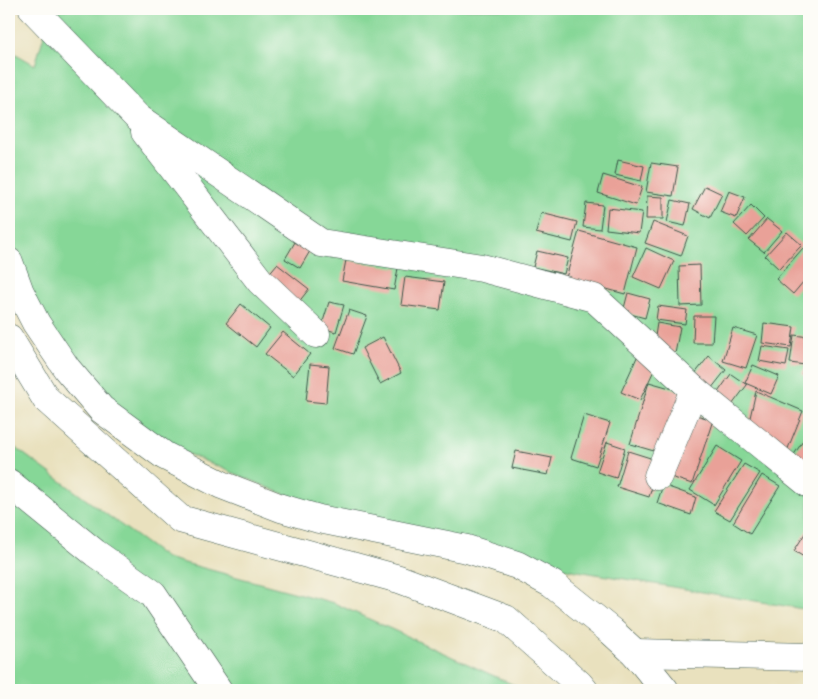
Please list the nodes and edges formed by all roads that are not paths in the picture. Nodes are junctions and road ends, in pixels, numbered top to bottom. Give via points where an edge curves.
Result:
1 (33, 9) edge
2 (117, 95) junction
3 (9, 262) edge
4 (316, 334) dead end
5 (9, 338) edge
6 (694, 390) junction
7 (658, 476) dead end
8 (9, 483) edge
9 (809, 484) edge
10 (635, 653) junction
11 (809, 657) edge
12 (218, 690) edge
13 (584, 690) edge
14 (665, 690) edge

1 - 2 street
2 - 4 street via 260,281
2 - 6 street via 138,118 321,243 482,268 594,298
3 - 10 street via 36,323 67,369 101,410 166,456 222,485 281,508 319,519 467,549 517,565 552,584
5 - 13 street via 46,399 180,519 399,579 506,619
6 - 7 street
6 - 9 street
8 - 12 street via 95,553 152,594
10 - 11 street
10 - 14 street

